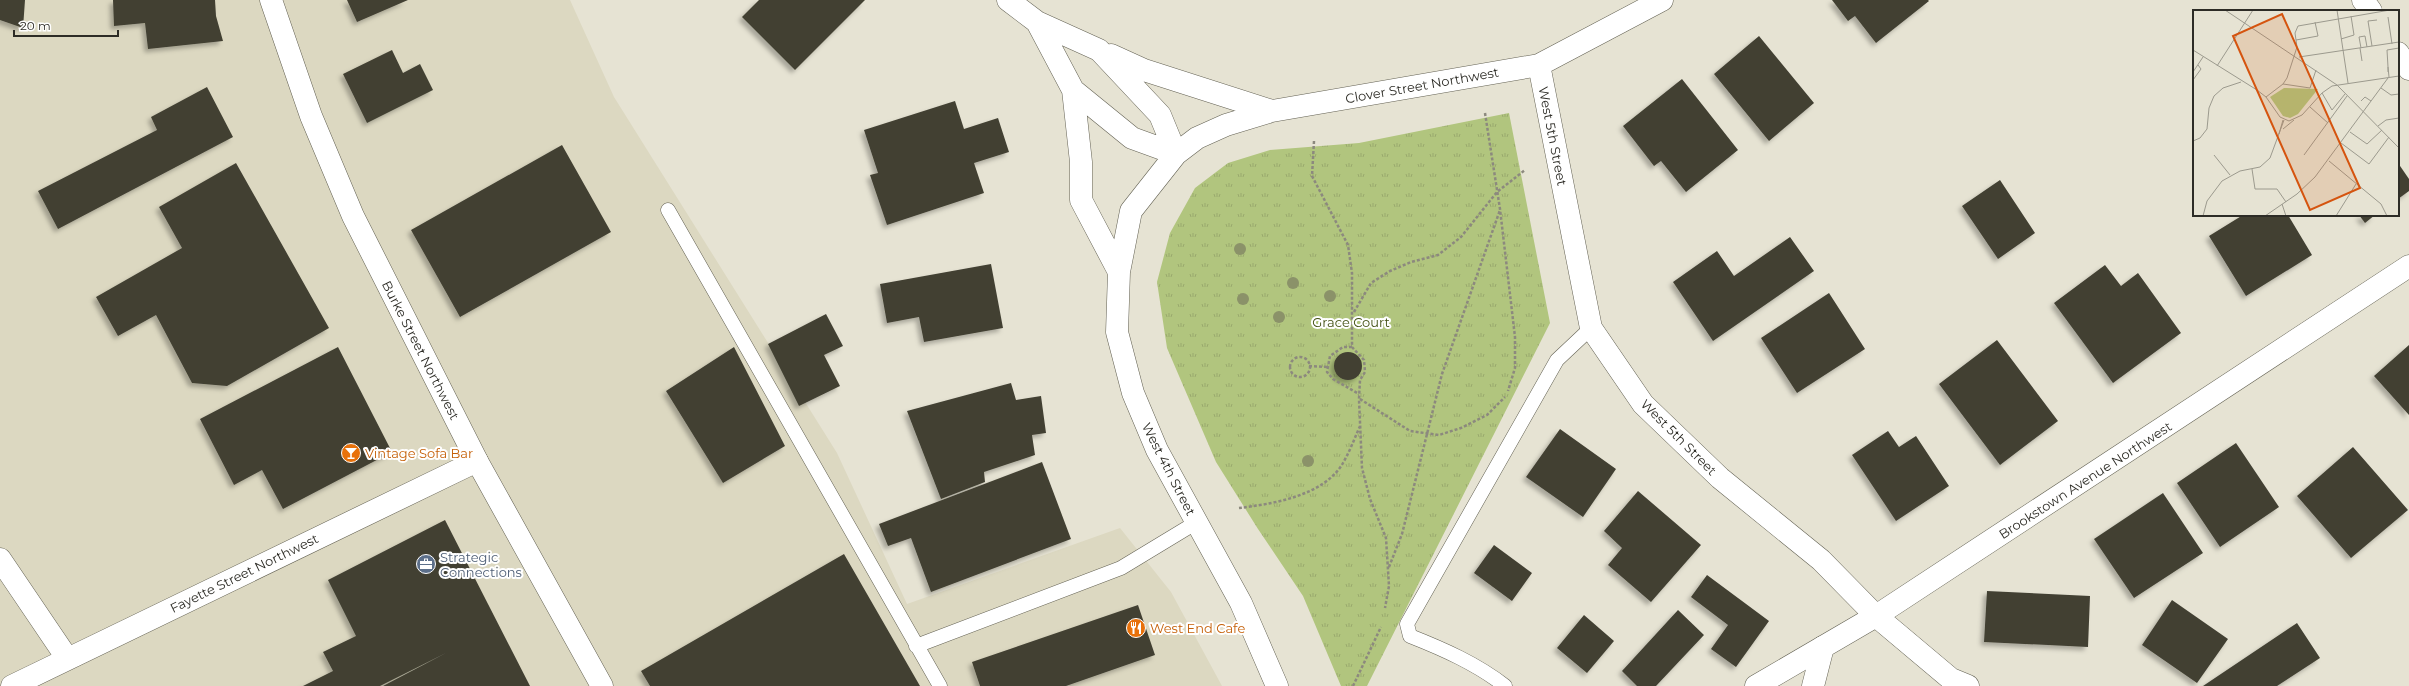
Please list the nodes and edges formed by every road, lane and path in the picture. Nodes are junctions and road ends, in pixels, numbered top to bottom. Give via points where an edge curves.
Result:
1 (271, 0) edge
2 (1008, 0) edge
3 (1662, 0) edge
4 (2364, 0) edge
5 (2370, 10) edge
6 (1037, 22) junction
7 (1099, 50) junction
8 (2399, 54) edge
9 (1539, 65) junction
10 (2409, 69) edge
11 (1073, 90) junction
12 (1272, 111) junction
13 (1484, 112) dead end
14 (1314, 141) dead end
15 (1176, 154) junction
16 (1525, 170) dead end
17 (1497, 192) junction
18 (1500, 209) junction
19 (668, 210) dead end
20 (2409, 266) edge
21 (1119, 272) junction
22 (1353, 313) junction
23 (1591, 328) junction
24 (1352, 347) junction
25 (1309, 366) junction
26 (1328, 367) junction
27 (1359, 394) junction
28 (1359, 398) junction
29 (1361, 424) junction
30 (1426, 435) junction
31 (477, 461) junction
32 (1239, 508) dead end
33 (1196, 522) junction
34 (0, 559) edge
35 (1388, 569) junction
36 (1384, 612) dead end
37 (1876, 616) junction
38 (1381, 626) dead end
39 (916, 646) junction
40 (1823, 647) junction
41 (67, 658) junction
42 (12, 686) edge
43 (602, 686) edge
44 (940, 686) edge
45 (1277, 686) edge
46 (1353, 686) edge
47 (1506, 686) edge
48 (1756, 686) edge
49 (1813, 686) edge
50 (1968, 686) edge

1 - 31 street, Burke Street Northwest via 311,116 353,216
2 - 6 street
3 - 9 street, Clover Street Northwest
4 - 5 street
6 - 7 street
6 - 11 street
7 - 12 street via 1150,72
7 - 15 street via 1160,114
8 - 10 street
9 - 12 street, Clover Street Northwest
9 - 23 street, West 5th Street
11 - 15 street via 1132,138
11 - 21 street via 1081,162 1081,200
12 - 15 street, Clover Street Northwest via 1226,125 1197,138
13 - 17 path
14 - 22 path via 1312,176 1348,245
15 - 21 street, West 4th Street via 1131,211
16 - 17 path
17 - 18 path
17 - 22 path via 1461,237 1438,255 1411,262 1371,283
18 - 30 path via 1442,374
18 - 30 path via 1515,337 1515,368 1507,394 1487,415 1461,428 1439,435
19 - 39 lane
20 - 37 street, Brookstown Avenue Northwest
21 - 33 street, West 4th Street via 1117,332 1133,393 1157,450
22 - 24 path
23 - 37 street, West 5th Street via 1643,404 1720,478 1821,560
23 - 47 lane via 1557,360 1407,624 1410,636 1441,648
24 - 26 path via 1343,347 1330,356
24 - 27 path via 1364,360 1365,372 1360,380
25 - 25 path via 1308,372 1300,377 1294,375 1290,369 1292,360 1298,357 1307,360
25 - 26 path
26 - 27 path via 1327,372 1333,379
27 - 28 path
28 - 29 path
28 - 30 path via 1410,431
29 - 32 path via 1342,465 1323,483 1281,502
29 - 35 path via 1362,468 1370,499 1386,538
30 - 35 path via 1402,534
31 - 41 street, Fayette Street Northwest
31 - 43 street, Burke Street Northwest
33 - 39 lane via 1120,568
33 - 45 street, West 4th Street via 1241,603
34 - 41 street
35 - 36 path via 1389,586
37 - 40 street, Brookstown Avenue Northwest
37 - 50 street, West 5th Street via 1951,679
38 - 46 path
39 - 44 lane
40 - 48 street, Brookstown Avenue Northwest
40 - 49 street
41 - 42 street, Fayette Street Northwest

